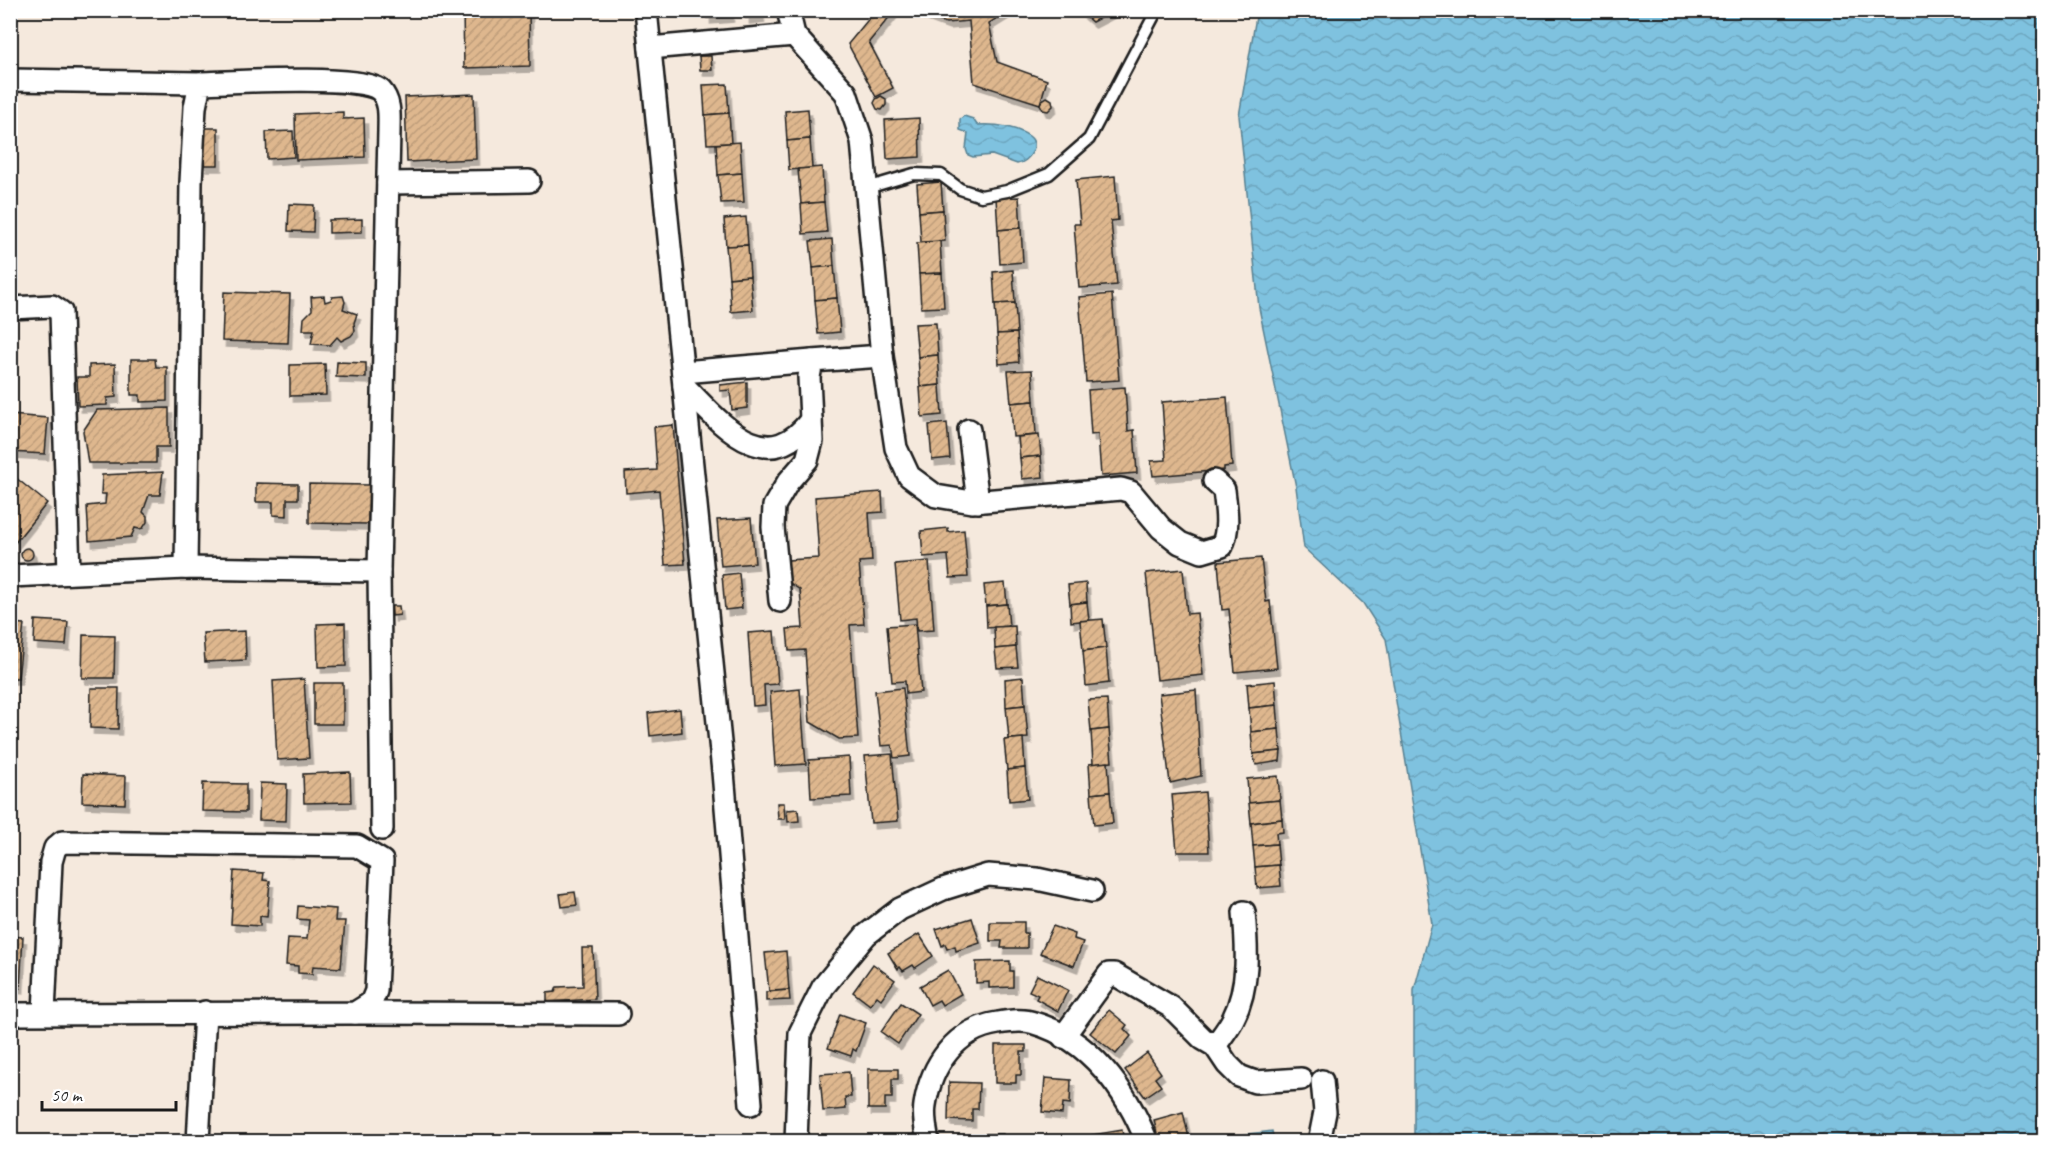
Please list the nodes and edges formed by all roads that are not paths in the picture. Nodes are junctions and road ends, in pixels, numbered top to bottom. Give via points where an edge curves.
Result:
1 (646, 10) edge
2 (788, 10) edge
3 (1157, 10) edge
4 (794, 35) junction
5 (650, 48) junction
6 (10, 80) edge
7 (200, 83) junction
8 (529, 180) dead end
9 (388, 183) junction
10 (867, 188) junction
11 (10, 308) edge
12 (882, 356) junction
13 (812, 361) junction
14 (683, 379) junction
15 (811, 420) junction
16 (969, 430) dead end
17 (1214, 481) dead end
18 (978, 502) junction
19 (186, 568) junction
20 (379, 571) junction
21 (69, 573) junction
22 (10, 576) edge
23 (780, 601) dead end
24 (381, 829) dead end
25 (1092, 891) dead end
26 (1244, 912) dead end
27 (204, 1012) junction
28 (44, 1013) junction
29 (355, 1013) junction
30 (10, 1014) edge
31 (618, 1014) dead end
32 (1064, 1037) junction
33 (1215, 1046) junction
34 (751, 1104) dead end
35 (198, 1142) edge
36 (796, 1142) edge
37 (928, 1142) edge
38 (1147, 1142) edge
39 (1319, 1142) edge

1 - 5 street
2 - 4 street
3 - 10 lane via 1089,139 1049,174 1007,191 981,196 960,189 941,175 914,174
4 - 5 street
4 - 10 street via 846,93 862,141
5 - 14 street
6 - 7 street
7 - 9 street via 362,83 380,89 388,104
7 - 19 street via 191,182
8 - 9 street
9 - 20 street
10 - 12 street
11 - 21 street via 52,306 61,312
12 - 13 street
12 - 18 street via 896,448 909,476 936,496
13 - 14 street
13 - 15 street
14 - 15 street via 720,422 754,444 783,444
14 - 34 street via 723,772
15 - 23 street via 812,441 807,460 774,506
16 - 18 street
17 - 18 street via 1224,490 1226,536 1222,546 1202,552 1180,543 1161,528 1131,492 1121,489
19 - 20 street
19 - 21 street
20 - 24 street
21 - 22 street
25 - 36 street via 1037,879 988,875 943,889 900,909 866,935 823,987 800,1033
26 - 33 street via 1247,952 1240,999 1234,1017
27 - 28 street
27 - 29 street
27 - 35 street
28 - 29 street via 51,862 55,848 62,842 357,846 382,861 376,990 371,1003
28 - 30 street
29 - 31 street
32 - 33 street via 1097,989 1109,974 1114,974 1171,1007
32 - 37 street via 1034,1022 1014,1020 976,1029 956,1042 931,1079 925,1107
32 - 38 street via 1099,1063 1119,1087
33 - 39 street via 1239,1076 1255,1082 1312,1080 1324,1112

